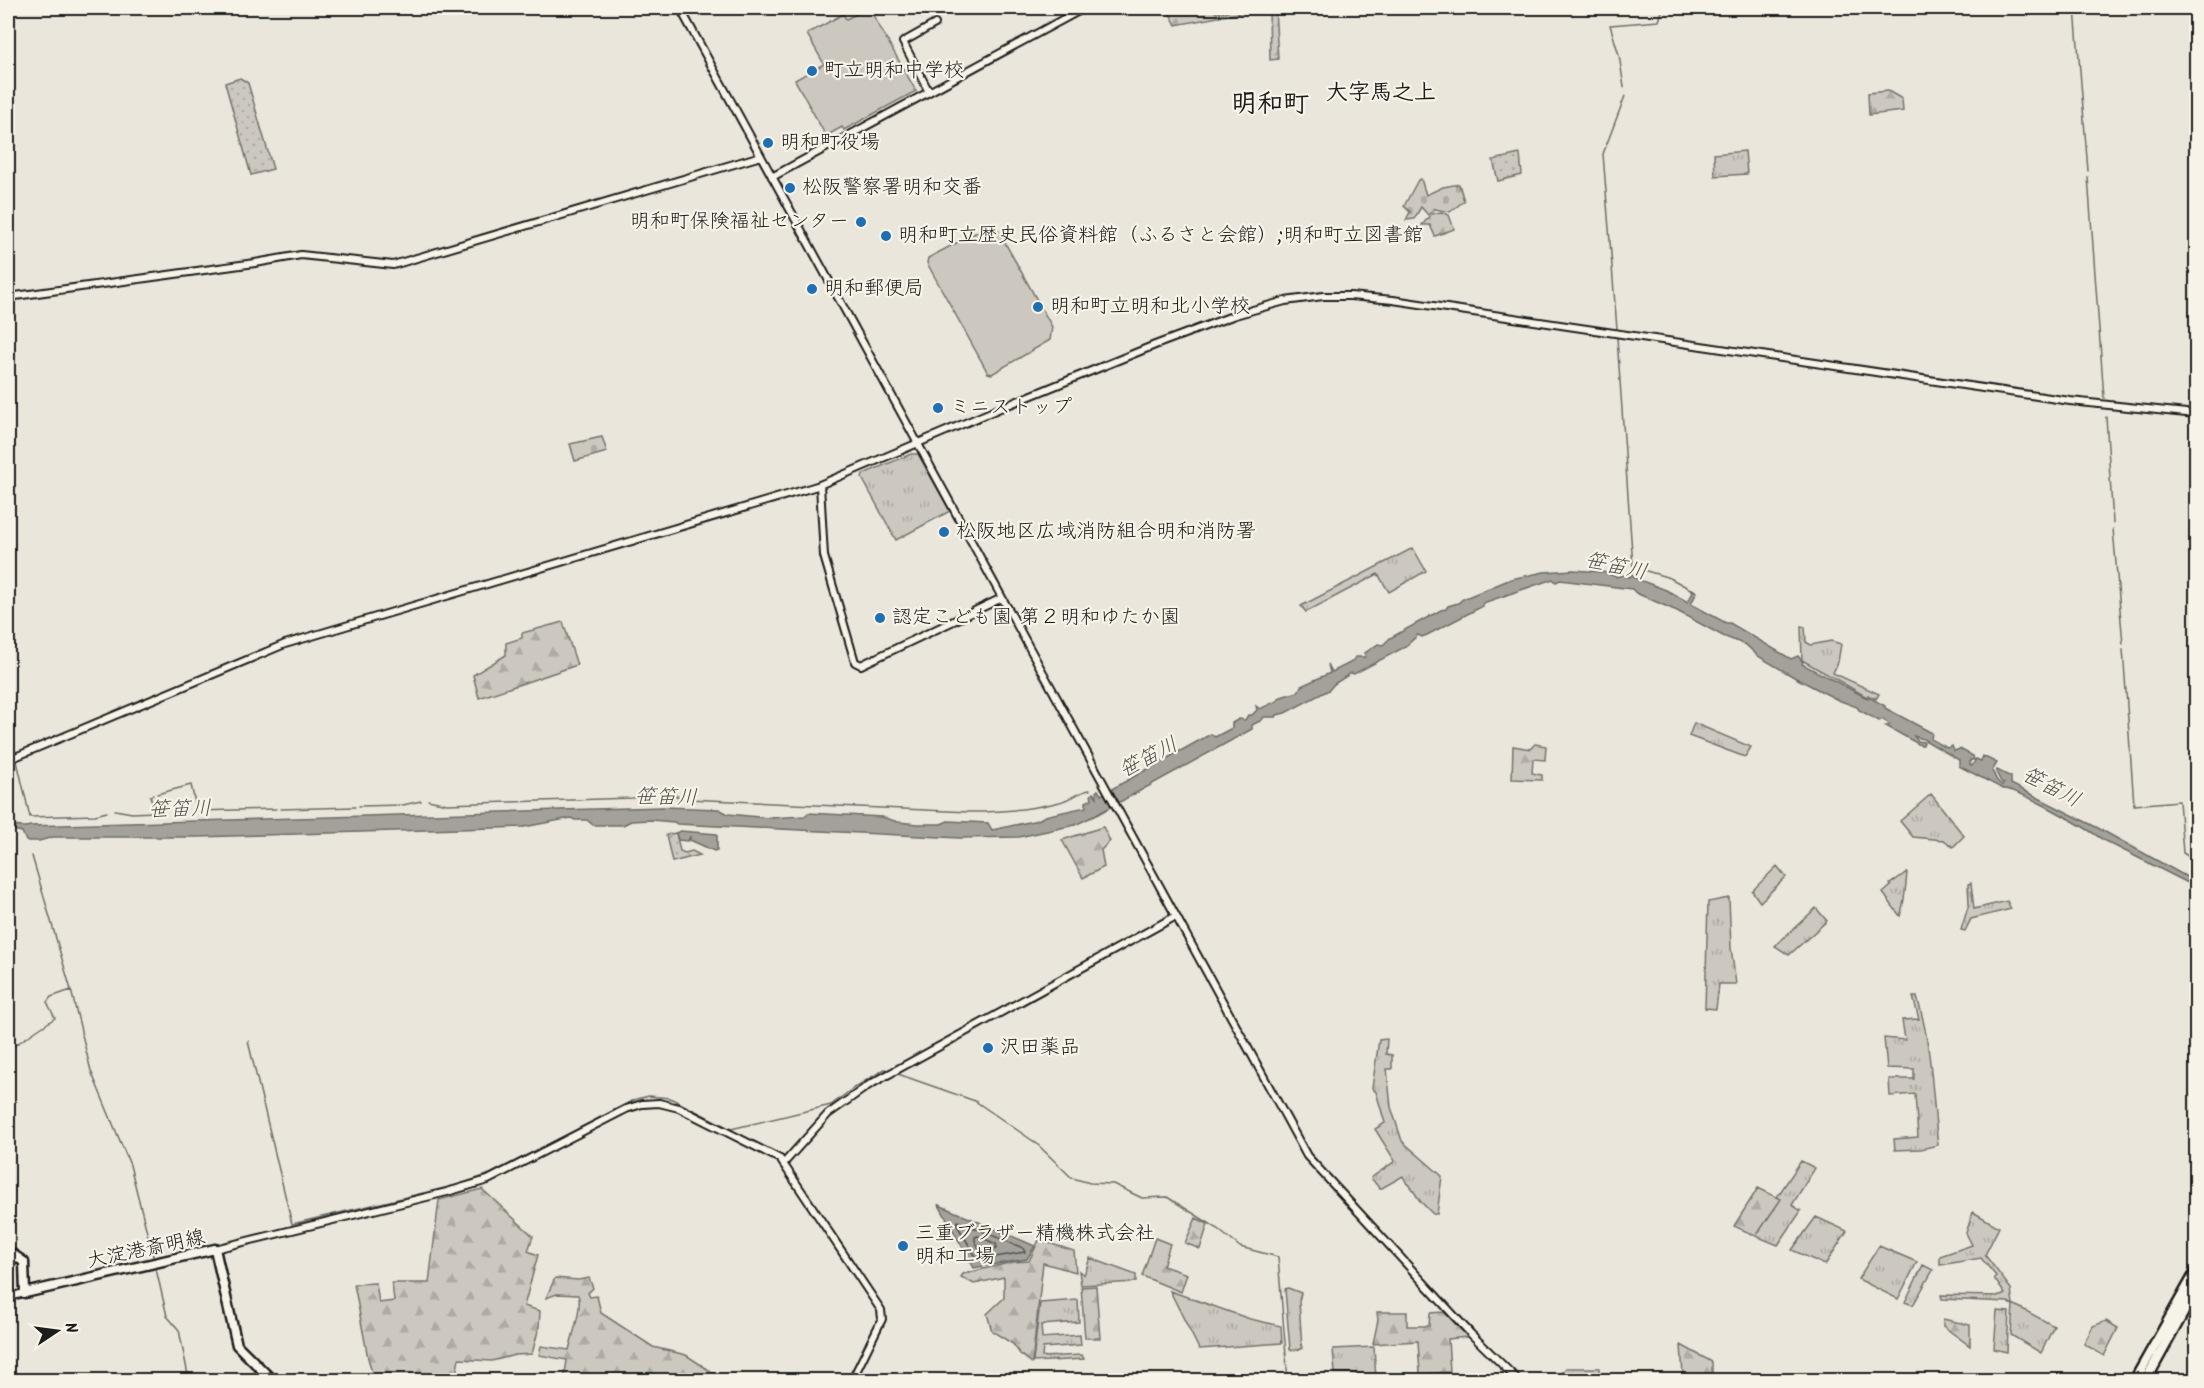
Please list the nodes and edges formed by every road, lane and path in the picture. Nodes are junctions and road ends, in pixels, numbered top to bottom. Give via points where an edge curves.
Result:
1 (680, 8) edge
2 (1084, 8) edge
3 (935, 24) dead end
4 (929, 92) junction
5 (761, 156) junction
6 (772, 177) junction
7 (8, 297) edge
8 (2196, 414) edge
9 (918, 443) junction
10 (820, 485) junction
11 (1002, 598) junction
12 (8, 760) edge
13 (1176, 916) junction
14 (784, 1163) junction
15 (215, 1249) junction
16 (8, 1251) edge
17 (2196, 1272) edge
18 (2196, 1289) edge
19 (25, 1293) junction
20 (8, 1297) edge
21 (272, 1380) edge
22 (852, 1380) edge
23 (1518, 1380) edge
24 (2135, 1380) edge
25 (2146, 1380) edge

1 - 5 street
2 - 4 street
3 - 4 street via 903,42
4 - 6 street
5 - 6 street
5 - 7 street via 393,265 301,255
6 - 9 street
8 - 9 street via 2046,398 1393,300 1323,296 1235,315
9 - 10 street
9 - 11 street
10 - 11 street via 824,556 855,662 861,665
10 - 12 street via 285,644
11 - 13 street
13 - 14 street via 851,1096 828,1114
13 - 23 street via 1307,1156
14 - 15 street via 764,1149 679,1108 648,1103 626,1109 488,1180
14 - 22 street via 883,1313
15 - 19 main road, 大淀港斎明線
15 - 21 main road, 大淀港斎明線 via 237,1345
16 - 19 main road via 24,1262
17 - 24 highway
18 - 25 highway
19 - 20 street

